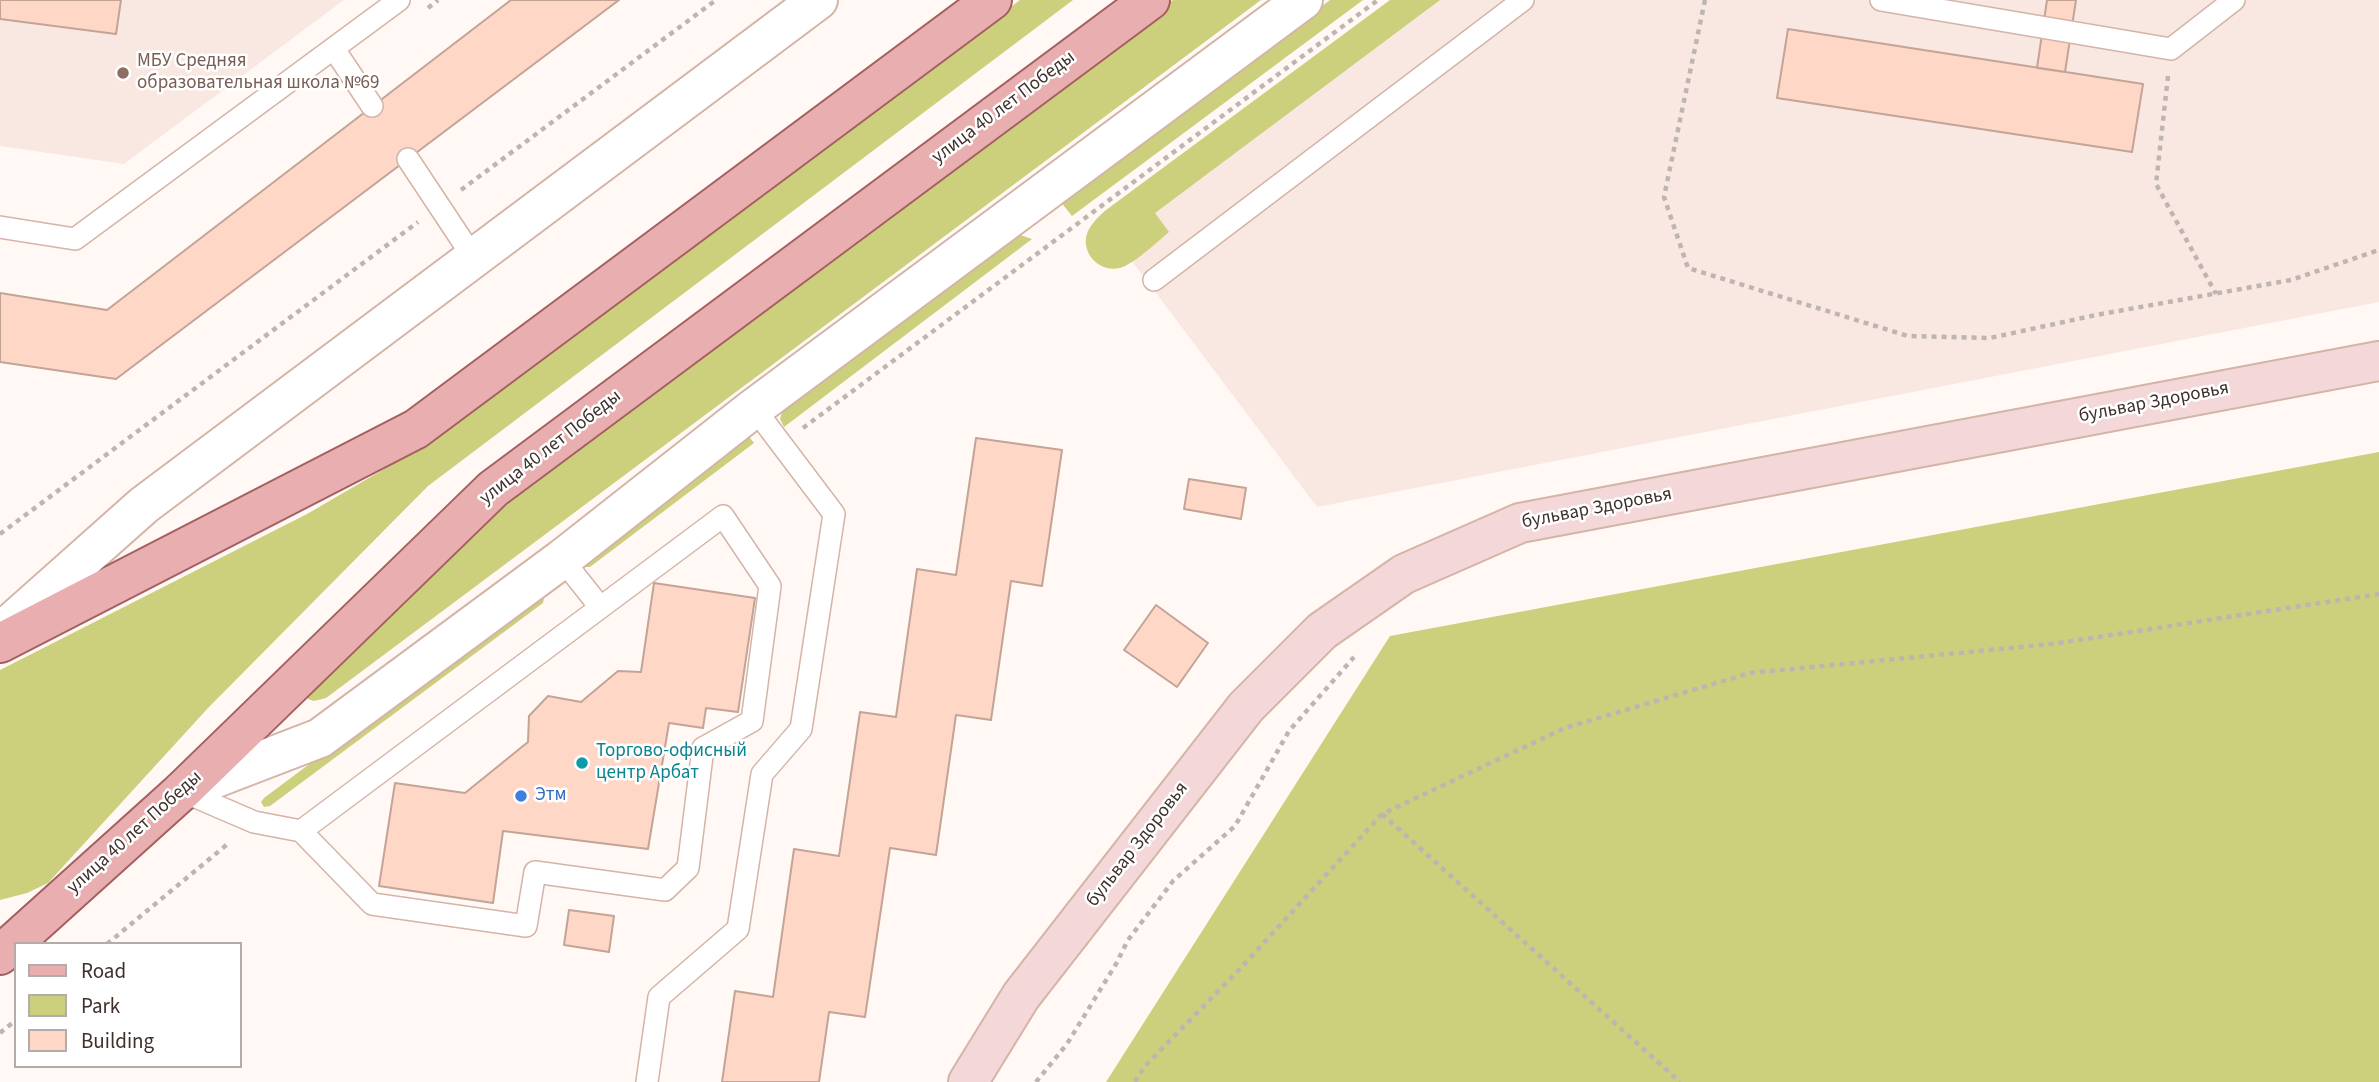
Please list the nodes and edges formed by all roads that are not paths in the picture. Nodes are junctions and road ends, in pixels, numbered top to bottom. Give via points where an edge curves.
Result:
1 (399, 0) edge
2 (818, 0) edge
3 (992, 0) edge
4 (1150, 0) edge
5 (1303, 0) edge
6 (1523, 0) edge
7 (1881, 0) edge
8 (2234, 0) edge
9 (334, 49) junction
10 (372, 106) dead end
11 (408, 159) dead end
12 (0, 227) edge
13 (473, 257) junction
14 (1154, 280) dead end
15 (2379, 361) edge
16 (754, 408) junction
17 (562, 559) junction
18 (600, 607) junction
19 (0, 633) edge
20 (0, 643) edge
21 (182, 792) junction
22 (301, 831) junction
23 (14, 942) edge
24 (15, 942) edge
25 (0, 955) edge
26 (647, 1082) edge
27 (968, 1082) edge

1 - 9 lane
2 - 13 street
3 - 20 main road via 416,429
4 - 21 main road, улица 40 лет Победы via 493,489
5 - 16 street
6 - 14 lane
7 - 8 lane via 2171,49
9 - 10 lane
9 - 12 lane via 75,239
11 - 13 lane
13 - 19 street via 145,505
15 - 27 street, бульвар Здоровья via 1520,523 1404,574 1322,631 1246,707 1021,996
16 - 17 street
16 - 26 lane via 834,514 801,729 762,774 738,929 659,997
17 - 18 lane
17 - 21 street via 320,738
18 - 22 lane
18 - 22 lane via 723,516 770,586 752,721 703,748 688,868 665,890 535,872 526,926 372,904
21 - 22 lane via 254,822
21 - 24 main road, улица 40 лет Победы
23 - 25 main road, улица 40 лет Победы

